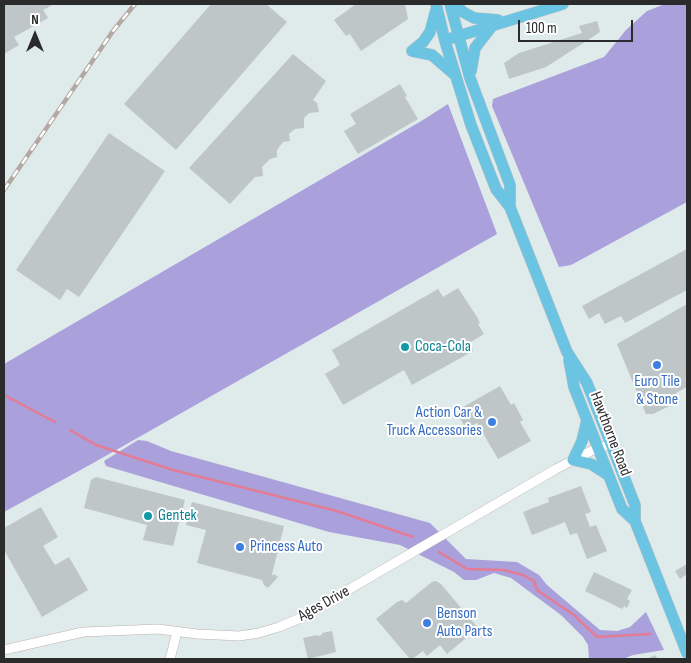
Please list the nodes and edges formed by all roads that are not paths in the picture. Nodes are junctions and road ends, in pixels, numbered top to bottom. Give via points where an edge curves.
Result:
1 (450, 4) edge
2 (455, 4) edge
3 (563, 4) edge
4 (436, 5) edge
5 (507, 20) junction
6 (492, 25) junction
7 (459, 36) junction
8 (445, 41) junction
9 (456, 76) junction
10 (470, 78) junction
11 (510, 208) junction
12 (568, 352) junction
13 (587, 420) junction
14 (611, 444) junction
15 (598, 449) junction
16 (573, 460) junction
17 (608, 475) junction
18 (635, 521) junction
19 (177, 632) junction
20 (4, 650) edge
21 (687, 653) edge
22 (170, 659) edge

1 - 7 main road, Hawthorne Road
2 - 5 main road via 474,18
3 - 5 main road
4 - 8 main road, Hawthorne Road
4 - 9 main road via 430,32 412,51 432,55
5 - 6 main road
6 - 7 main road
6 - 10 main road via 475,48
7 - 8 main road
7 - 10 main road, Hawthorne Road
8 - 9 main road, Hawthorne Road
9 - 11 main road, Hawthorne Road via 496,189
10 - 11 main road, Hawthorne Road via 510,185
11 - 12 main road, Hawthorne Road
12 - 13 main road, Hawthorne Road via 574,387
12 - 14 main road, Hawthorne Road via 587,383
13 - 15 main road, Hawthorne Road
13 - 16 main road
14 - 15 street, Ages Drive
14 - 18 main road, Hawthorne Road via 635,505
15 - 16 street, Ages Drive
15 - 17 main road, Hawthorne Road
16 - 17 main road via 591,464
16 - 19 street, Ages Drive via 298,619 238,636
17 - 18 main road, Hawthorne Road via 622,509
18 - 21 main road, Hawthorne Road
19 - 20 street, Ages Drive via 158,629 83,632
19 - 22 street

